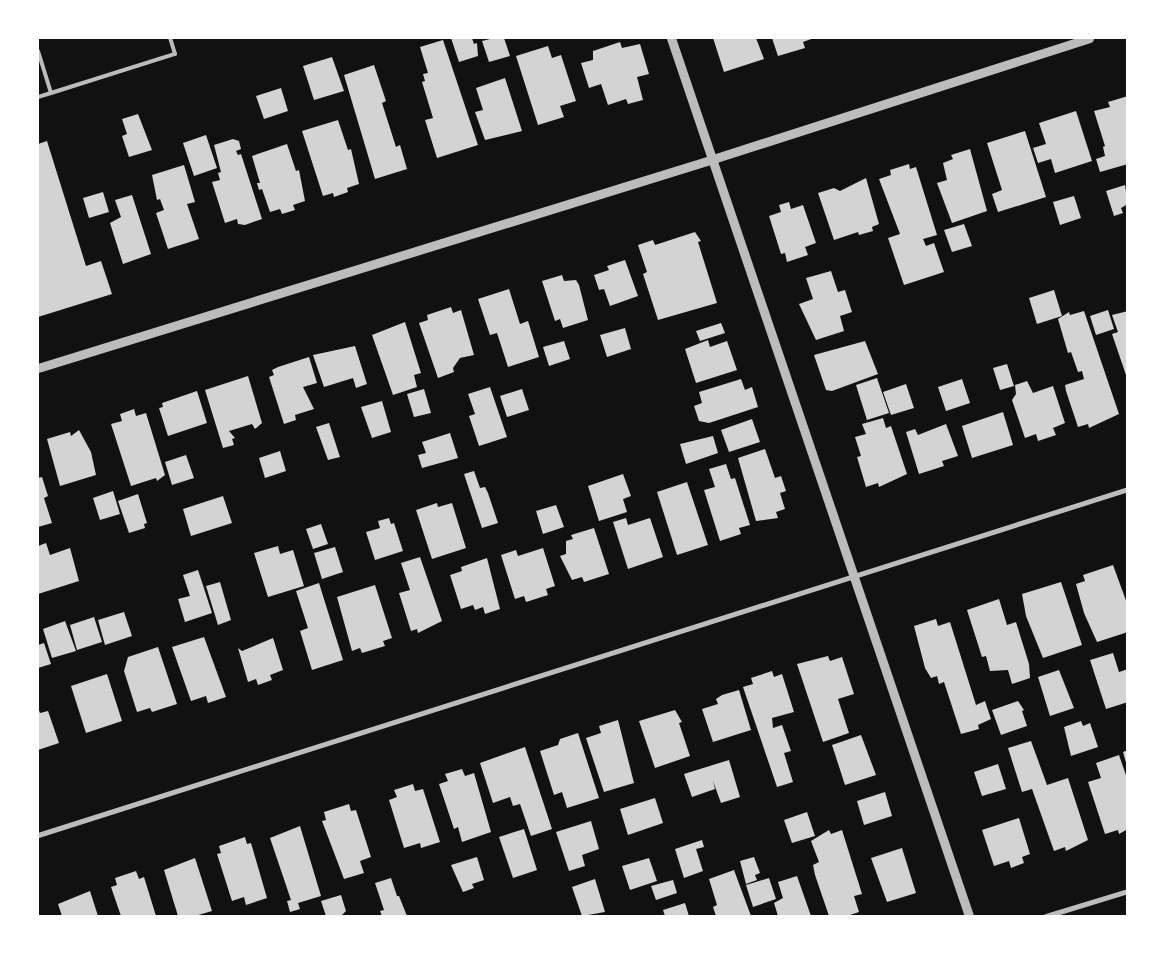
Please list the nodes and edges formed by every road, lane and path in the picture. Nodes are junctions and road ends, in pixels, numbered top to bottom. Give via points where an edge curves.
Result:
1 (170, 38) edge
2 (671, 38) edge
3 (1089, 38) edge
4 (38, 51) edge
5 (51, 93) junction
6 (38, 97) edge
7 (713, 158) junction
8 (38, 368) edge
9 (1128, 489) edge
10 (854, 575) junction
11 (38, 835) edge
12 (1128, 891) edge
13 (969, 916) edge
14 (1046, 916) edge

1 - 5 lane via 175,54
2 - 7 street
3 - 7 street
4 - 5 lane
5 - 6 lane
7 - 8 street
7 - 10 street
9 - 10 street
10 - 11 street
10 - 13 street
12 - 14 street

